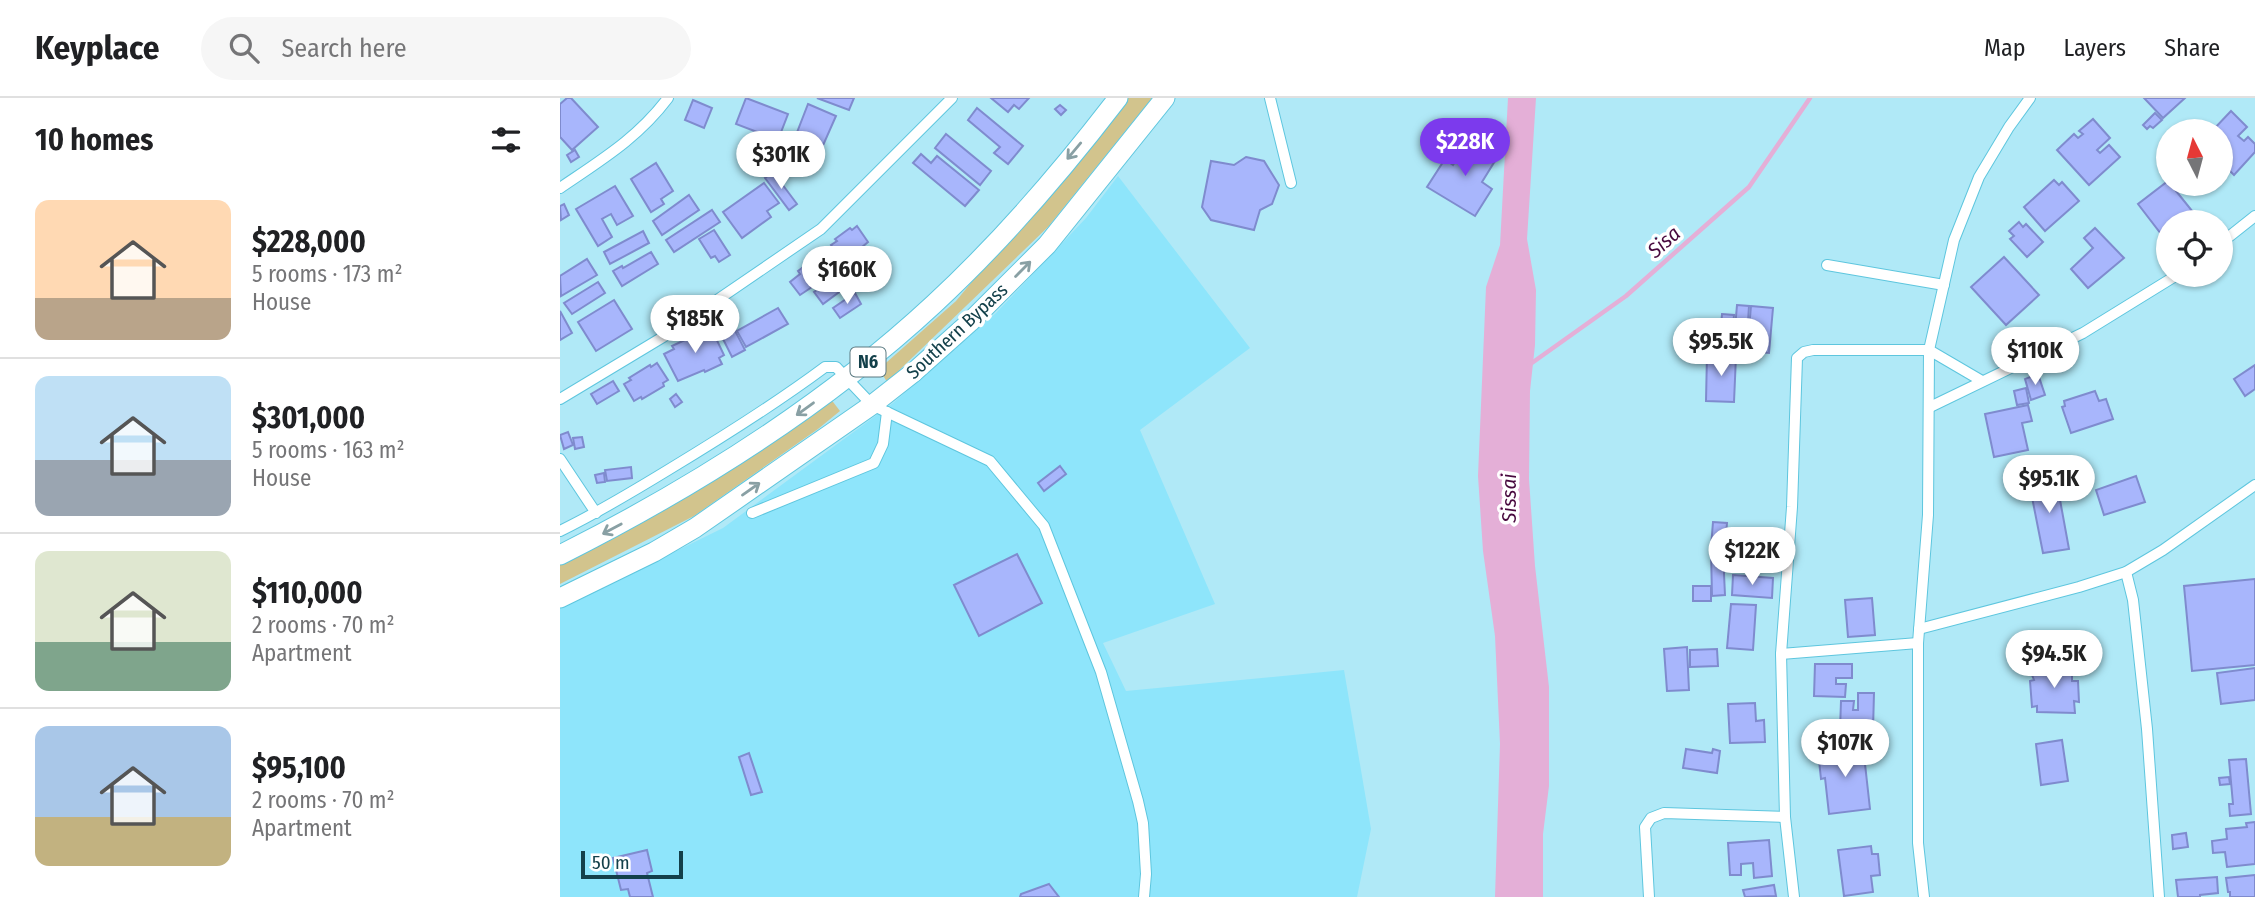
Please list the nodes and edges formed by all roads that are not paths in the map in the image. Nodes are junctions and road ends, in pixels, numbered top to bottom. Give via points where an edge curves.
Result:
1 (668, 98) edge
2 (952, 98) edge
3 (1118, 98) edge
4 (1165, 98) edge
5 (1269, 98) edge
6 (2030, 98) edge
7 (1291, 183) dead end
8 (560, 188) edge
9 (2255, 216) edge
10 (2233, 233) edge
11 (1827, 265) dead end
12 (1944, 285) junction
13 (2158, 287) edge
14 (1930, 349) junction
15 (847, 379) junction
16 (1982, 381) junction
17 (560, 399) edge
18 (1930, 407) junction
19 (880, 408) junction
20 (560, 459) edge
21 (2255, 485) edge
22 (596, 513) junction
23 (752, 513) dead end
24 (560, 531) edge
25 (560, 555) edge
26 (2126, 572) junction
27 (560, 598) edge
28 (1919, 629) junction
29 (1918, 643) junction
30 (1781, 654) junction
31 (1785, 817) junction
32 (1144, 897) edge
33 (1649, 897) edge
34 (1794, 897) edge
35 (1924, 897) edge
36 (2159, 897) edge

1 - 8 street via 624,145
2 - 17 street via 821,229 663,338
3 -> 15 highway, Southern Bypass / N6 via 981,258
19 -> 4 highway, Southern Bypass / N6 via 1046,245
5 - 7 street
6 - 12 street via 1979,177 1954,240
9 - 10 street
11 - 12 street
12 - 14 street
13 - 16 street via 2083,333
14 - 16 street
14 - 18 street
14 - 30 street via 1813,350 1797,358
15 - 19 street
15 - 22 street via 836,367 825,367 773,406
15 -> 25 highway, Southern Bypass / N6 via 746,451
16 - 18 street
18 - 28 street
19 - 23 street via 883,444 874,463
27 -> 19 highway, Southern Bypass / N6 via 695,528
19 - 32 street via 990,461 1044,526 1101,673 1138,801 1143,822
20 - 22 street
21 - 26 street
22 - 24 street
26 - 28 street
26 - 36 street via 2147,730
28 - 29 street
29 - 30 street
29 - 35 street via 1918,843
30 - 31 street
31 - 33 street via 1664,813 1651,818 1645,827
31 - 34 street

